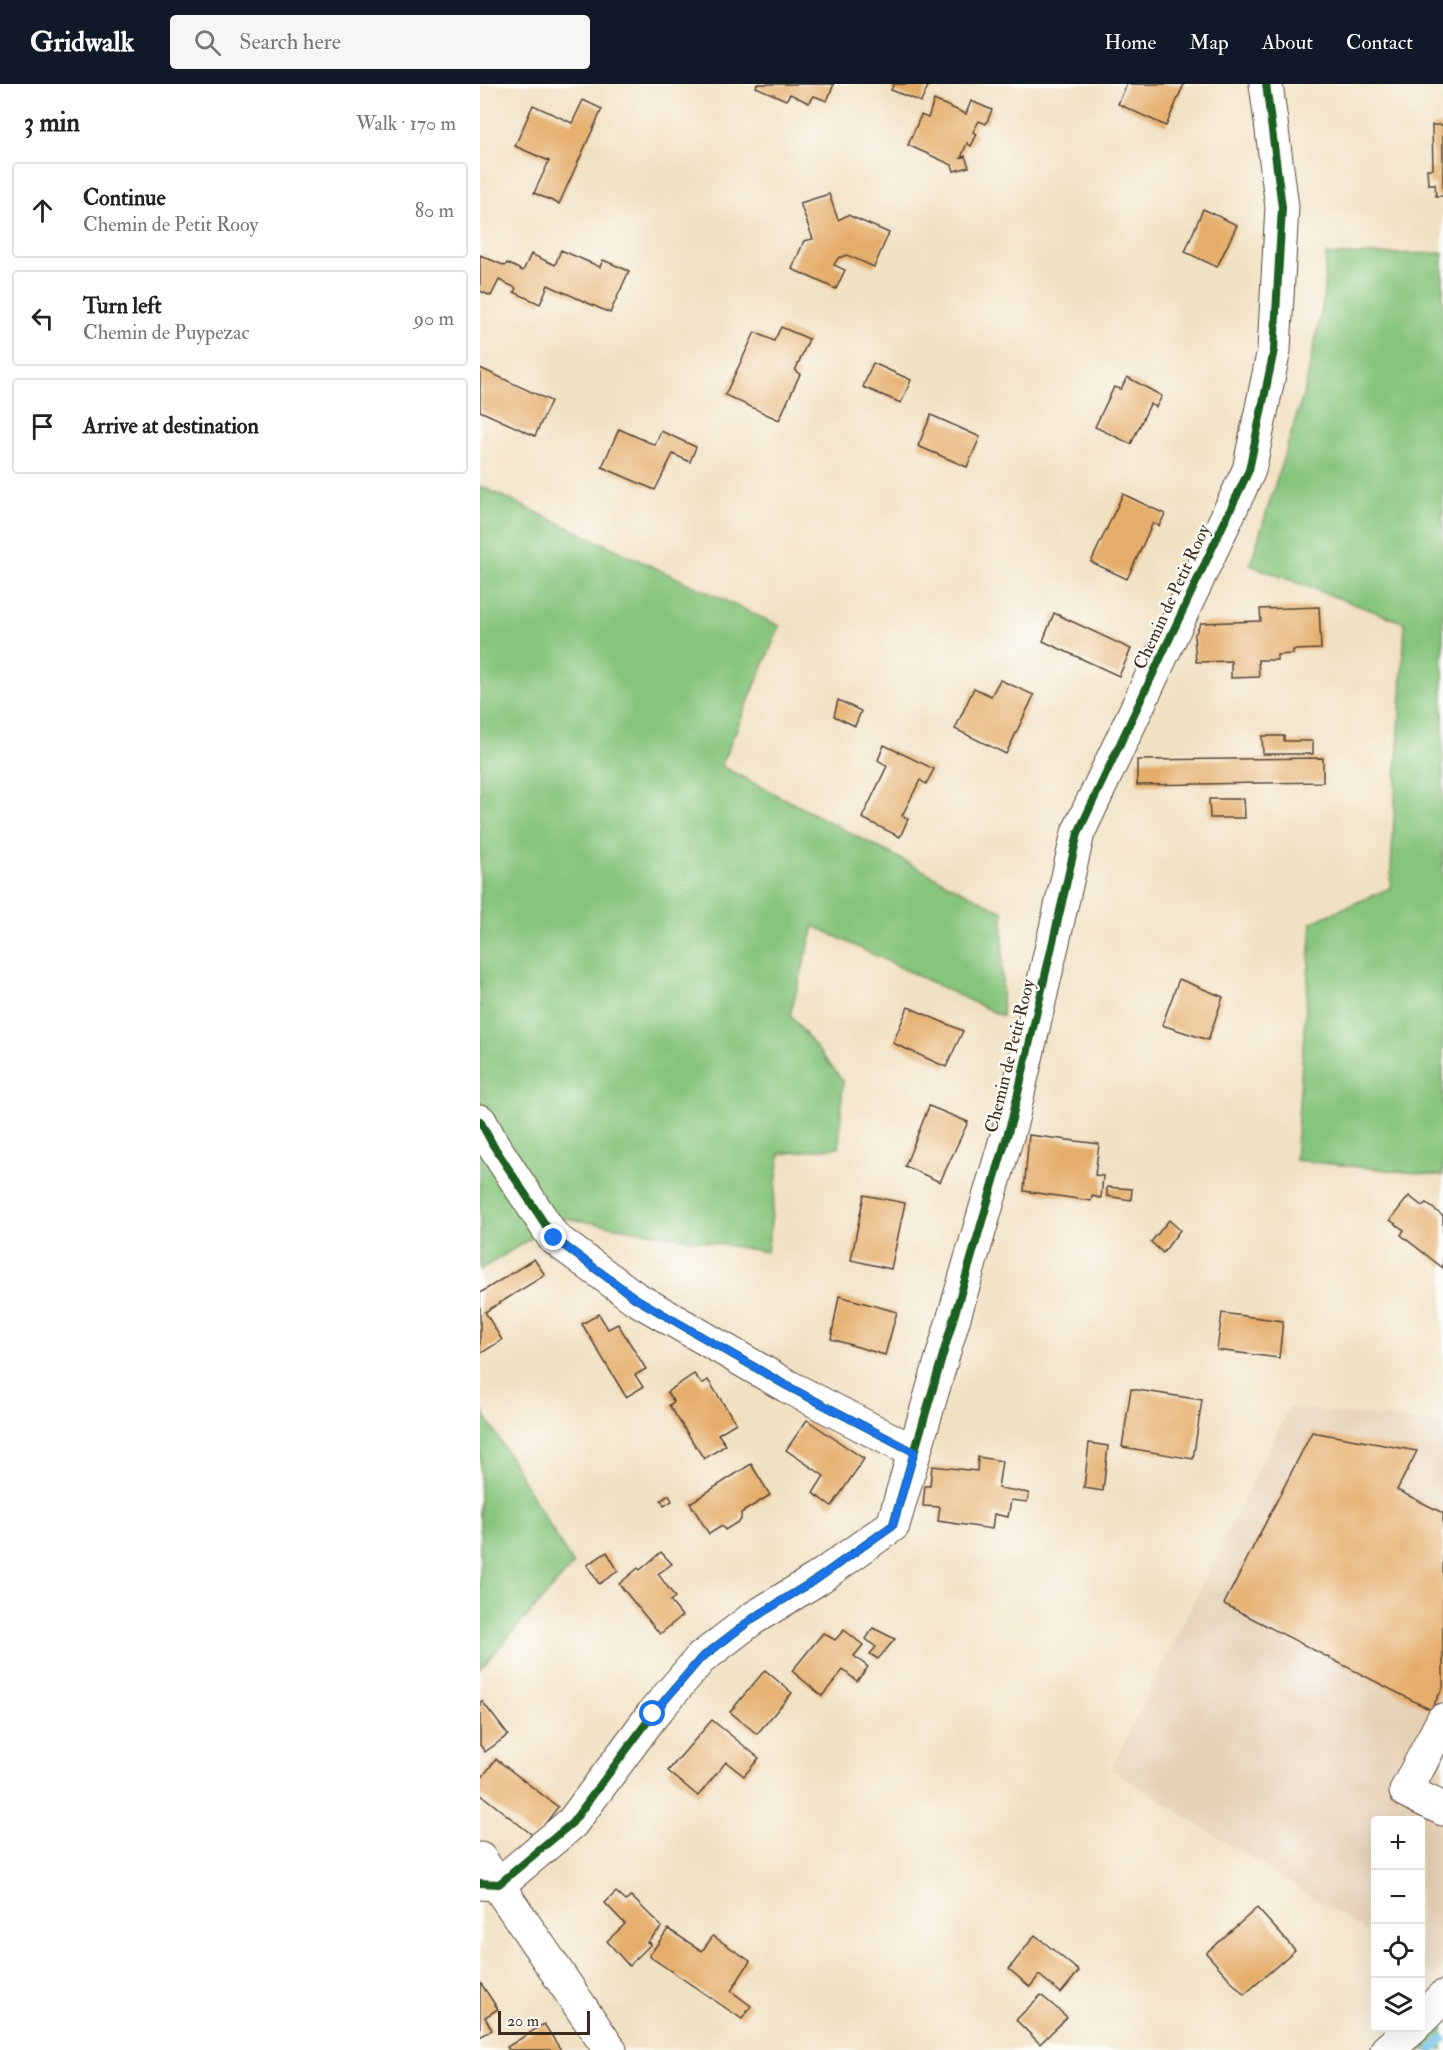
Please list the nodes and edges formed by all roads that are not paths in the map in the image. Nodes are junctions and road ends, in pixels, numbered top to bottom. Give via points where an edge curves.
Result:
1 (1266, 84) edge
2 (480, 1121) edge
3 (914, 1452) junction
4 (1443, 1720) edge
5 (1443, 1809) edge
6 (486, 1875) edge
7 (1443, 1997) edge
8 (1425, 2015) edge
9 (1408, 2032) edge
10 (609, 2050) edge
11 (1387, 2050) edge

1 - 3 street, Chemin de Petit Rooy via 1282,207 1274,350 1249,470 1078,833 1012,1119
2 - 3 street via 554,1238 635,1298 787,1386
3 - 6 street, Chemin de Petit Rooy via 893,1525 752,1619 700,1659 653,1714 572,1823
4 - 5 street via 1406,1791
6 - 10 street
7 - 8 street
9 - 11 street

